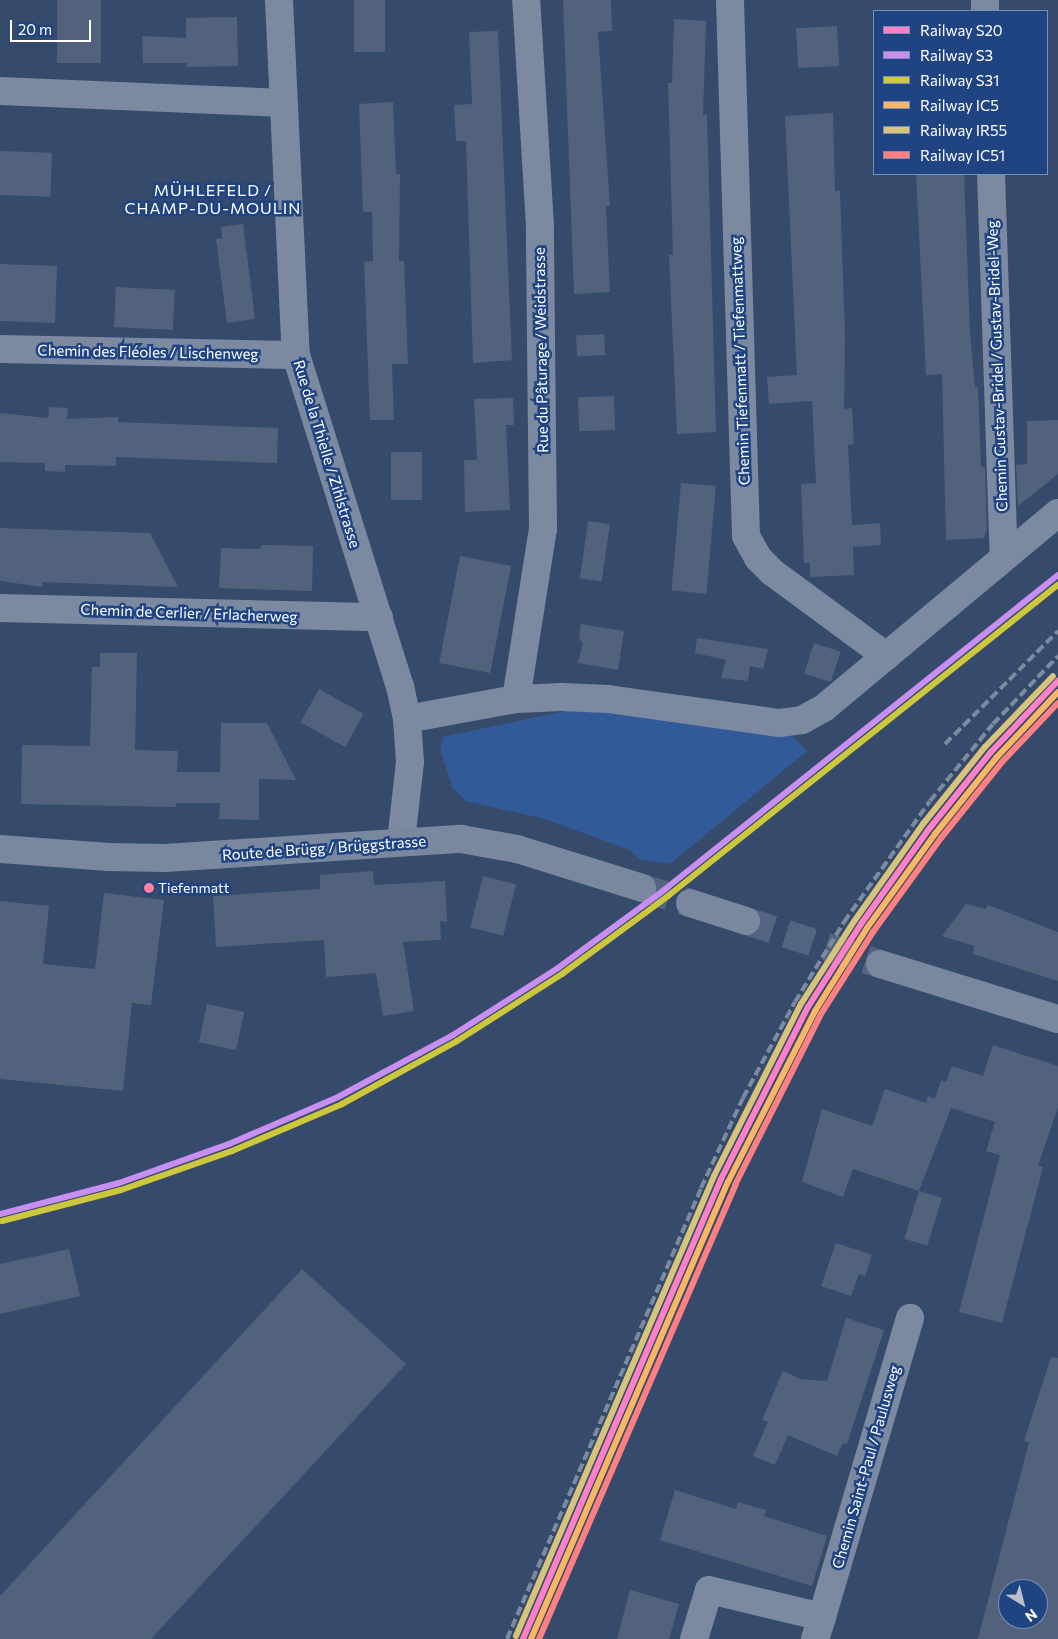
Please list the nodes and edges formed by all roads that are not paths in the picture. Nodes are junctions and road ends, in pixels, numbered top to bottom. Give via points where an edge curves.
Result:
1 (279, 0) edge
2 (526, 0) edge
3 (730, 0) edge
4 (0, 91) edge
5 (284, 102) junction
6 (991, 175) edge
7 (0, 349) edge
8 (296, 355) junction
9 (1058, 513) edge
10 (1004, 558) junction
11 (0, 608) edge
12 (379, 618) junction
13 (886, 656) junction
14 (516, 699) junction
15 (407, 719) junction
16 (401, 841) junction
17 (0, 849) edge
18 (642, 888) tunnel mouth
19 (690, 903) tunnel mouth
20 (746, 921) tunnel mouth
21 (880, 964) tunnel mouth
22 (1058, 1019) edge
23 (910, 1318) dead end
24 (819, 1628) edge
25 (694, 1639) edge

1 - 5 street, Rue de la Thielle / Zihlstrasse
2 - 14 street, Rue du Pâturage / Weidstrasse via 540,226 543,529
3 - 13 street, Chemin Tiefenmatt / Tiefenmattweg via 746,536 758,558 772,572
4 - 5 street
5 - 8 street, Rue de la Thielle / Zihlstrasse
6 - 10 street, Chemin Gustav-Bridel / Gustav-Bridel-Weg
7 - 8 street, Chemin des Fléoles / Lischenweg
8 - 12 street, Rue de la Thielle / Zihlstrasse
9 - 10 street
10 - 13 street
11 - 12 street, Chemin de Cerlier / Erlacherweg
12 - 15 street, Rue de la Thielle / Zihlstrasse
13 - 14 street via 817,713 790,722 608,699
14 - 15 street
15 - 16 street, Rue de la Thielle / Zihlstrasse via 410,762
16 - 17 main road, Route de Brügg / Brüggstrasse via 165,858
16 - 18 main road, Route de Brügg / Brüggstrasse via 484,842 518,849
19 - 20 main road
21 - 22 main road
23 - 24 street, Chemin Saint-Paul / Paulusweg
24 - 25 street, Chemin Saint-Paul / Paulusweg via 709,1590

